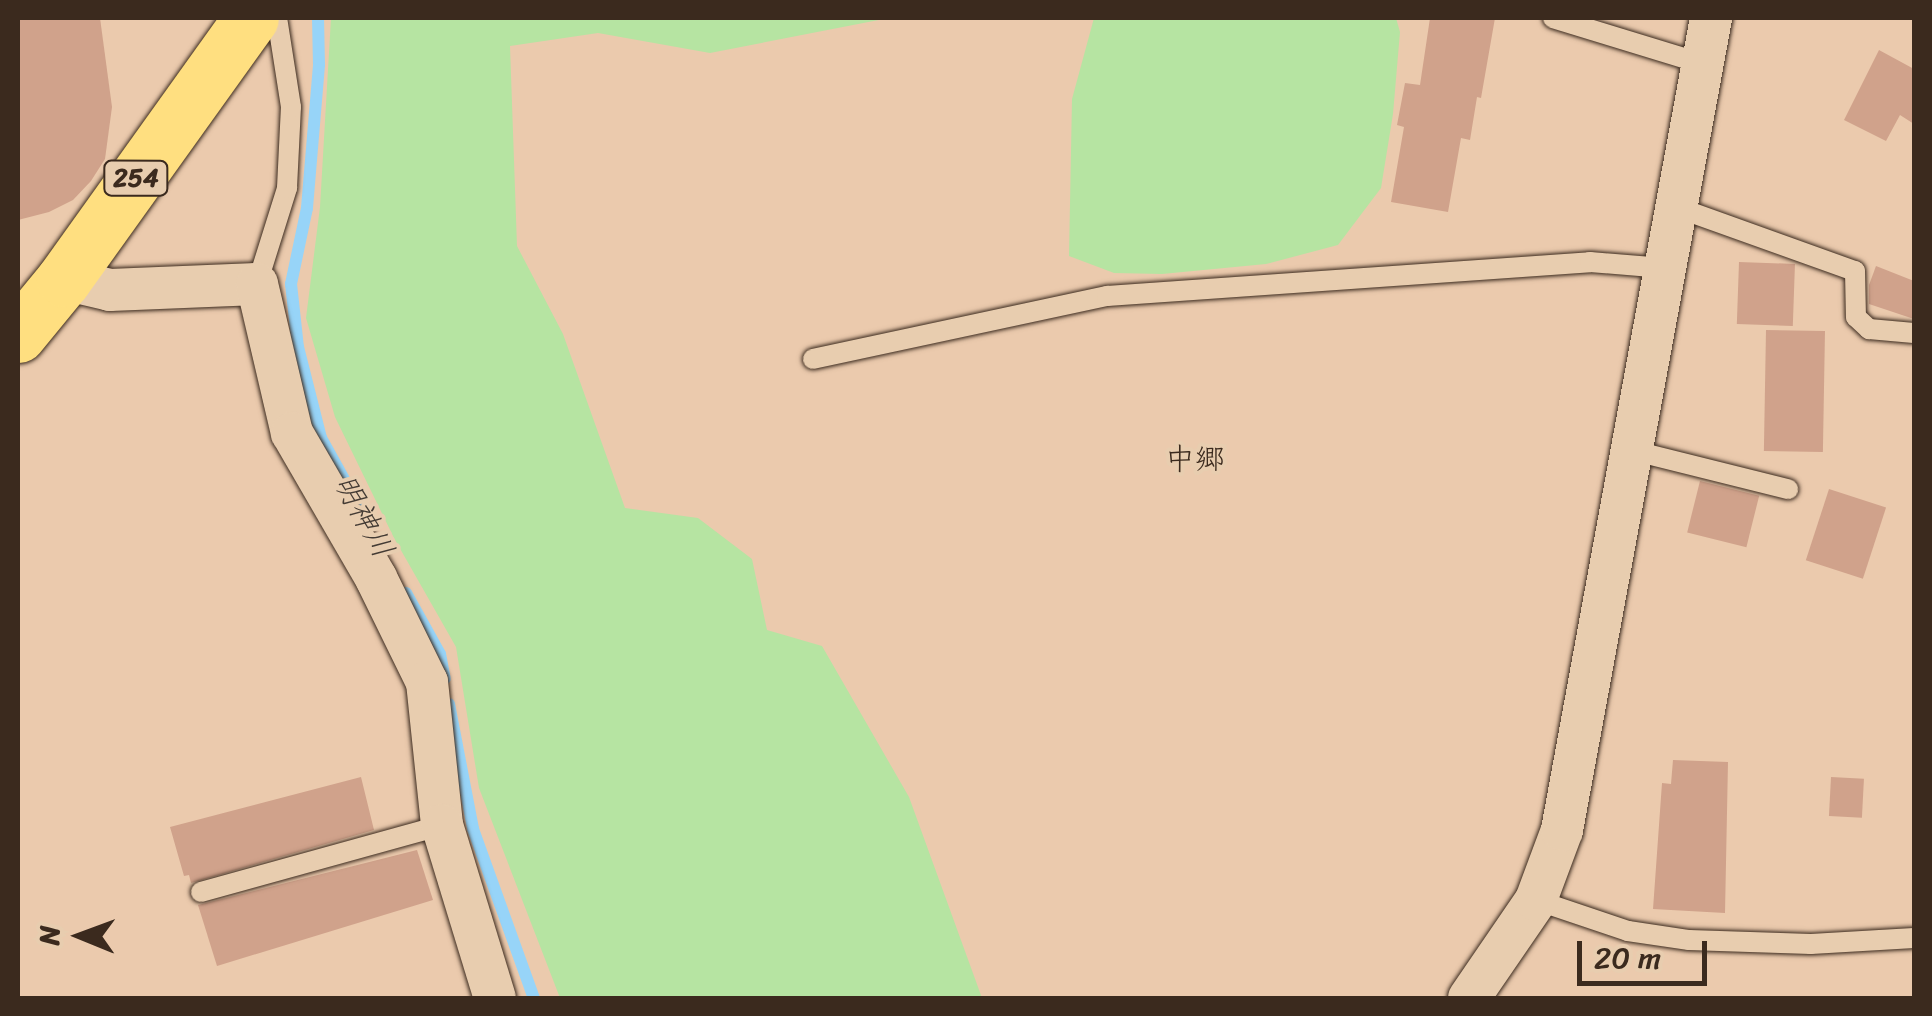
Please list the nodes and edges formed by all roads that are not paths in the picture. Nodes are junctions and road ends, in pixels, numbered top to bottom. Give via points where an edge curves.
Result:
1 (251, 18) edge
2 (277, 18) edge
3 (1552, 18) edge
4 (1711, 18) edge
5 (1703, 64) junction
6 (1676, 207) junction
7 (1664, 268) junction
8 (257, 284) junction
9 (33, 311) edge
10 (1914, 333) edge
11 (812, 360) dead end
12 (1631, 450) junction
13 (1788, 489) dead end
14 (442, 825) junction
15 (201, 892) dead end
16 (1536, 900) junction
17 (1914, 938) edge
18 (495, 998) edge
19 (1469, 998) edge

1 - 9 highway, 254
2 - 8 lane via 291,107 287,188
3 - 5 lane
4 - 5 street
5 - 6 street
6 - 7 street
6 - 10 lane via 1856,271 1856,317 1869,329
7 - 11 lane via 1590,262 1106,296
7 - 12 street
8 - 9 street via 110,290
8 - 14 street via 292,433 427,682
12 - 13 lane
12 - 16 street via 1562,830
14 - 15 lane
14 - 18 street
16 - 17 lane via 1628,931 1689,940 1811,944
16 - 19 street

